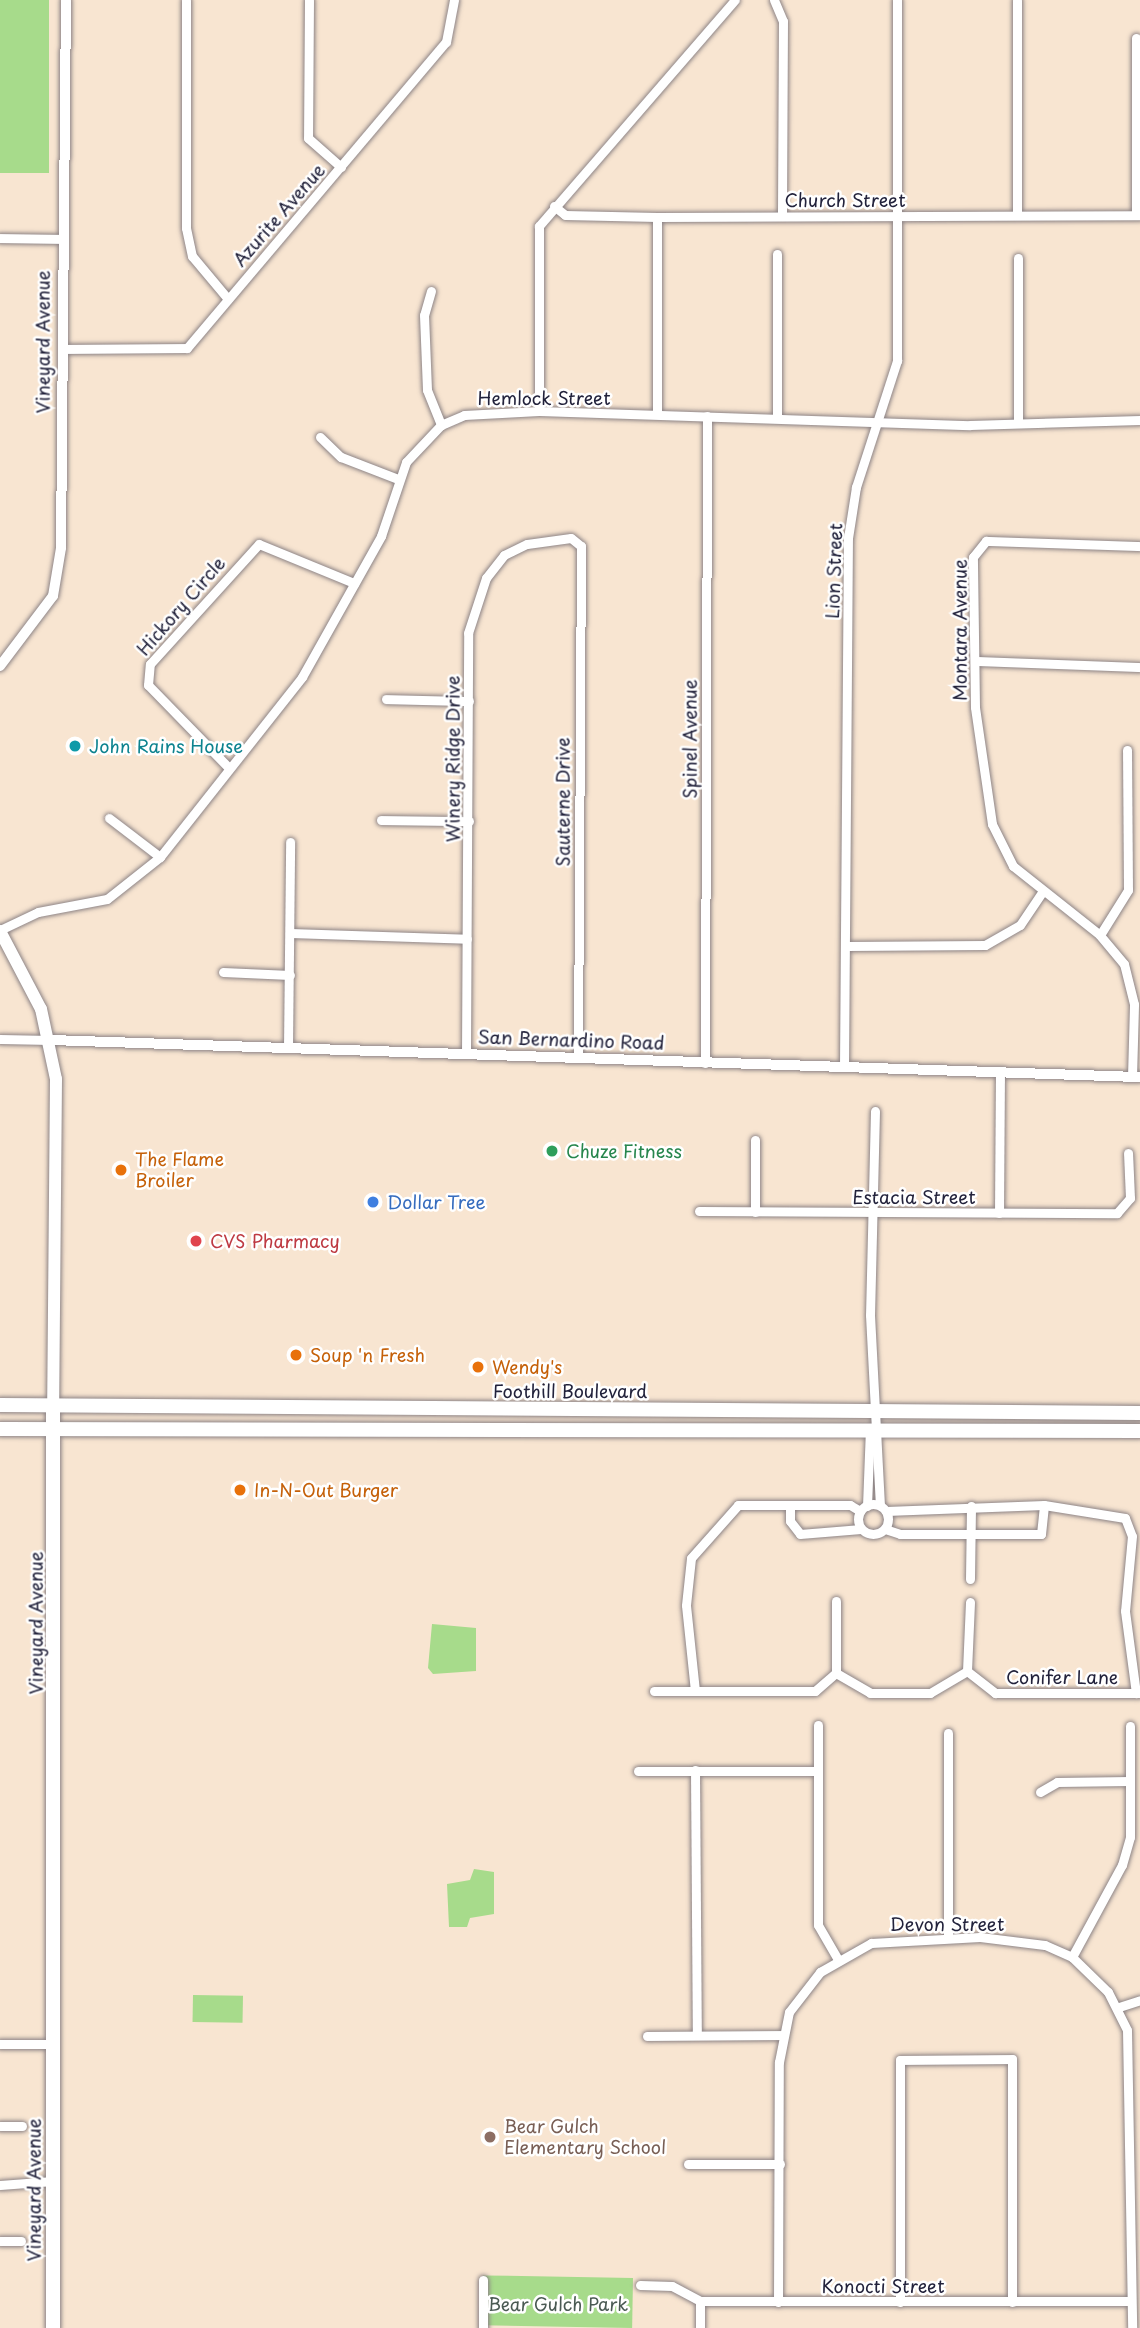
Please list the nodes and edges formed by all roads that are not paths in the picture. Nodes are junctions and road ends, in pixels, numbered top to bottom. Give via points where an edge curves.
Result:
1 (65, 0) edge
2 (186, 0) edge
3 (309, 0) edge
4 (454, 0) edge
5 (735, 0) edge
6 (774, 0) edge
7 (897, 0) edge
8 (1017, 0) edge
9 (1136, 38) dead end
10 (341, 167) junction
11 (554, 206) junction
12 (1017, 215) junction
13 (1138, 215) edge
14 (782, 216) junction
15 (897, 216) junction
16 (657, 217) junction
17 (0, 238) edge
18 (63, 239) junction
19 (777, 254) dead end
20 (1018, 258) dead end
21 (431, 291) dead end
22 (228, 299) junction
23 (63, 349) junction
24 (539, 411) junction
25 (657, 414) junction
26 (707, 416) junction
27 (777, 418) junction
28 (1140, 420) edge
29 (880, 421) junction
30 (1018, 421) junction
31 (441, 425) junction
32 (320, 437) dead end
33 (398, 479) junction
34 (581, 546) joint
35 (1140, 546) edge
36 (354, 583) junction
37 (975, 661) junction
38 (0, 666) edge
39 (1140, 667) edge
40 (386, 699) dead end
41 (469, 701) junction
42 (1127, 750) dead end
43 (229, 768) junction
44 (109, 818) dead end
45 (380, 820) dead end
46 (469, 821) junction
47 (290, 842) dead end
48 (160, 857) junction
49 (1042, 892) junction
50 (0, 930) edge
51 (290, 933) junction
52 (1100, 935) junction
53 (467, 939) junction
54 (847, 946) junction
55 (223, 972) dead end
56 (290, 975) junction
57 (0, 1039) edge
58 (51, 1040) junction
59 (288, 1048) junction
60 (466, 1054) junction
61 (578, 1058) junction
62 (705, 1063) junction
63 (844, 1067) junction
64 (1000, 1073) junction
65 (1136, 1077) edge
66 (875, 1111) dead end
67 (755, 1140) dead end
68 (1128, 1153) dead end
69 (699, 1211) dead end
70 (755, 1212) junction
71 (874, 1212) junction
72 (999, 1213) junction
73 (0, 1405) edge
74 (54, 1406) junction
75 (873, 1413) junction
76 (1140, 1413) edge
77 (0, 1429) edge
78 (54, 1429) junction
79 (873, 1430) junction
80 (1140, 1431) edge
81 (790, 1505) junction
82 (1044, 1505) junction
83 (971, 1506) junction
84 (864, 1508) junction
85 (883, 1508) junction
86 (861, 1529) junction
87 (885, 1529) junction
88 (971, 1535) junction
89 (970, 1579) dead end
90 (836, 1601) dead end
91 (970, 1602) dead end
92 (967, 1671) junction
93 (836, 1673) junction
94 (654, 1691) dead end
95 (695, 1691) junction
96 (1138, 1693) edge
97 (818, 1726) dead end
98 (1130, 1726) dead end
99 (948, 1733) dead end
100 (695, 1770) junction
101 (638, 1771) dead end
102 (818, 1771) junction
103 (1130, 1781) junction
104 (1040, 1793) dead end
105 (948, 1938) junction
106 (1072, 1957) junction
107 (838, 1959) junction
108 (1140, 2000) edge
109 (1119, 2007) junction
110 (697, 2035) junction
111 (783, 2035) junction
112 (647, 2036) dead end
113 (0, 2044) edge
114 (54, 2045) junction
115 (0, 2126) edge
116 (22, 2126) dead end
117 (688, 2164) dead end
118 (780, 2164) junction
119 (54, 2181) junction
120 (0, 2185) edge
121 (0, 2241) edge
122 (20, 2241) dead end
123 (483, 2280) dead end
124 (640, 2285) dead end
125 (699, 2301) junction
126 (1131, 2301) junction
127 (778, 2302) junction
128 (900, 2302) junction
129 (1012, 2302) junction
130 (52, 2328) edge
131 (483, 2328) edge
132 (700, 2328) edge
133 (1132, 2328) edge

1 - 18 street, Vineyard Avenue
2 - 22 street via 186,228 192,256
3 - 10 street via 309,138
4 - 10 street, Azurite Avenue via 446,42
5 - 11 street
6 - 14 street via 783,22
7 - 15 street, Lion Street
8 - 12 street
9 - 13 street
10 - 22 street, Azurite Avenue
11 - 16 street, Church Street via 565,215
11 - 24 street via 538,226
12 - 13 street, Church Street
12 - 15 street, Church Street
14 - 15 street, Church Street
14 - 16 street, Church Street
15 - 29 street, Lion Street via 897,361
16 - 25 street
17 - 18 street
18 - 23 street, Vineyard Avenue
19 - 27 street
20 - 30 street
21 - 31 street via 424,316 426,390
22 - 23 street, Azurite Avenue via 187,348
23 - 38 street, Vineyard Avenue via 61,548 53,596
24 - 25 street, Hemlock Street
24 - 31 street, Hemlock Street via 483,410
25 - 26 street, Hemlock Street
26 - 27 street, Hemlock Street
26 - 62 street, Spinel Avenue
27 - 29 street, Hemlock Street
28 - 30 street, Hemlock Street
29 - 30 street, Hemlock Street
29 - 54 street, Lion Street via 856,487 848,538
31 - 33 street, Hemlock Street via 417,447
32 - 33 street via 341,457
33 - 36 street, Hemlock Street via 381,536
34 - 41 street, Winery Ridge Drive via 571,538 527,544 504,555 486,578 468,633
34 - 61 street, Sauterne Drive
35 - 37 street, Montara Avenue via 978,545
36 - 43 street, Hemlock Street via 302,677
36 - 43 street, Hickory Circle via 259,544 150,664 148,685
37 - 39 street
37 - 49 street, Montara Avenue via 975,707 992,824 1013,866
40 - 41 street
41 - 46 street, Winery Ridge Drive
42 - 52 street via 1128,890
43 - 48 street, Hemlock Street
44 - 48 street
45 - 46 street
46 - 53 street, Winery Ridge Drive
47 - 51 street
48 - 50 street, Hemlock Street via 107,899 38,912
49 - 52 street, Montara Avenue
49 - 54 street via 1020,925 985,946
50 - 58 main road, Vineyard Avenue via 26,972
51 - 53 street
51 - 56 street
52 - 65 street, Montara Avenue via 1131,984
53 - 60 street, Winery Ridge Drive
54 - 63 street, Lion Street
55 - 56 street
56 - 59 street
57 - 58 street, San Bernardino Road
58 - 59 street, San Bernardino Road
58 - 74 main road, Vineyard Avenue via 57,1118
59 - 60 street, San Bernardino Road
60 - 61 street, San Bernardino Road
61 - 62 street, San Bernardino Road
62 - 63 street, San Bernardino Road
63 - 64 street, San Bernardino Road
64 - 65 street, San Bernardino Road
64 - 72 street
66 - 71 street
67 - 70 street
68 - 72 street, Estacia Street via 1128,1208 1117,1213
69 - 70 street, Estacia Street
70 - 71 street, Estacia Street
71 - 72 street, Estacia Street
71 - 75 street
73 - 74 main road, Foothill Boulevard
74 - 75 main road, Foothill Boulevard
74 - 78 main road, Vineyard Avenue
75 - 76 main road, Foothill Boulevard
75 - 79 street
77 - 78 main road
78 - 79 main road
78 - 114 main road, Vineyard Avenue
79 - 80 main road
79 - 84 street
79 - 85 street
81 - 84 street
81 - 86 street via 790,1521 800,1534
81 - 95 street via 738,1505 691,1558 686,1605
82 - 83 street
82 - 88 street via 1041,1534
82 - 96 street via 1128,1520 1125,1611
83 - 85 street
83 - 88 street
84 - 85 street
84 - 86 street
85 - 87 street
86 - 87 street via 874,1535
87 - 88 street
88 - 89 street
90 - 93 street
91 - 92 street
92 - 93 street via 930,1693 870,1693
92 - 96 street, Conifer Lane via 995,1693
93 - 95 street via 815,1691
94 - 95 street
97 - 102 street
98 - 103 street
99 - 105 street
100 - 101 street
100 - 102 street
100 - 110 street
102 - 107 street via 818,1925
103 - 104 street via 1057,1782
103 - 106 street via 1130,1838 1122,1865
105 - 106 street, Devon Street via 1027,1942
105 - 107 street, Devon Street via 889,1938
106 - 109 street, Devon Street
107 - 111 street, Devon Street via 805,1987
108 - 109 street
109 - 126 street via 1132,2052
110 - 111 street
110 - 112 street
111 - 118 street
113 - 114 street
114 - 119 main road, Vineyard Avenue
115 - 116 street
117 - 118 street
118 - 127 street
119 - 120 street
119 - 130 main road, Vineyard Avenue
121 - 122 street
123 - 131 street
124 - 125 street, Konocti Street via 672,2286
125 - 127 street, Konocti Street
125 - 132 street
126 - 129 street, Konocti Street
126 - 133 street
127 - 128 street, Konocti Street
128 - 129 street, Konocti Street
128 - 129 street via 900,2060 1012,2059

